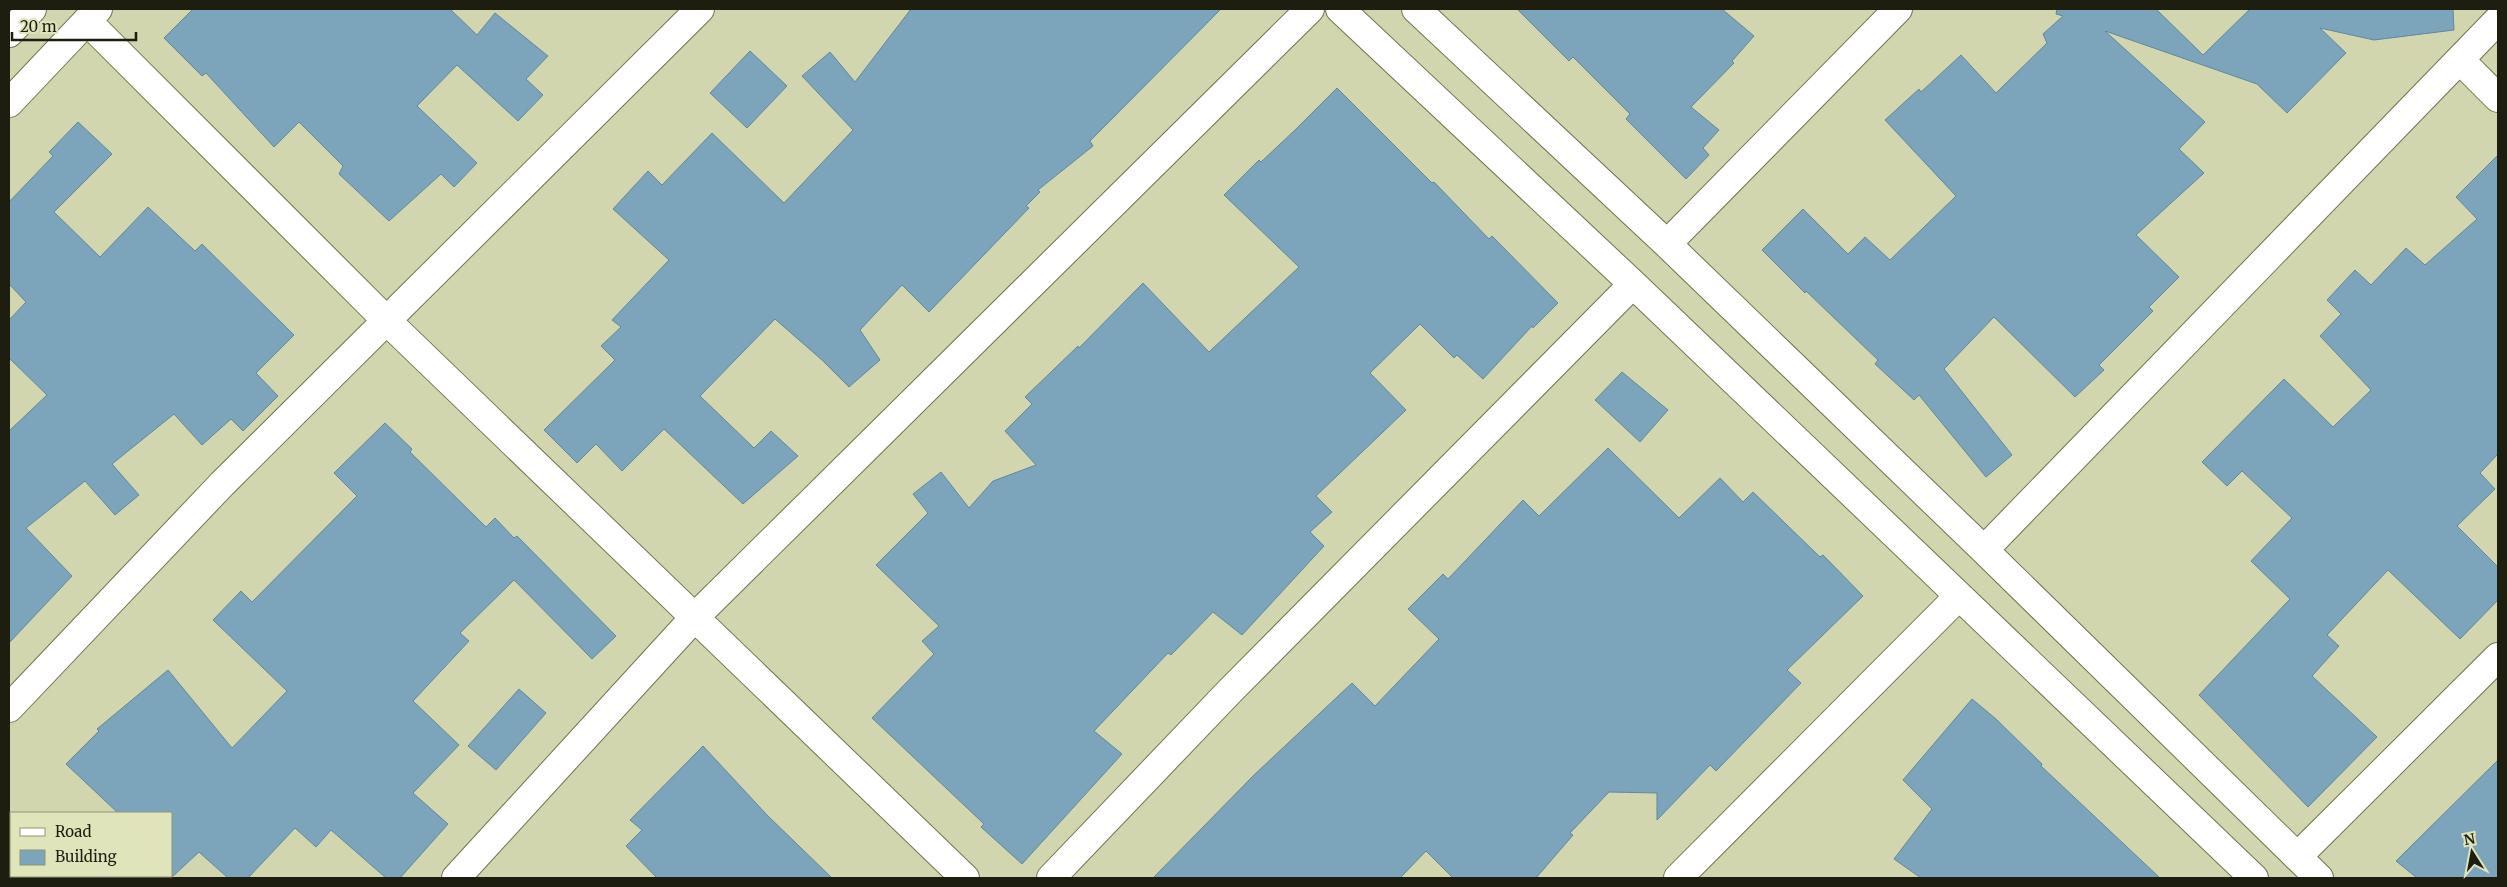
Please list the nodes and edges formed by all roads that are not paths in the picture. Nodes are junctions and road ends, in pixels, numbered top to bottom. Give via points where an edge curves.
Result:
1 (32, 9) edge
2 (700, 9) edge
3 (1310, 9) edge
4 (1340, 9) edge
5 (1416, 9) edge
6 (1898, 9) edge
7 (93, 15) edge
8 (2498, 20) edge
9 (9, 33) edge
10 (2460, 60) junction
11 (2498, 98) edge
12 (9, 103) edge
13 (1667, 244) junction
14 (1633, 284) junction
15 (386, 320) junction
16 (1984, 550) junction
17 (1959, 596) junction
18 (695, 617) junction
19 (2498, 658) edge
20 (9, 708) edge
21 (2297, 857) junction
22 (456, 878) edge
23 (965, 878) edge
24 (1051, 878) edge
25 (1678, 878) edge
26 (2254, 878) edge
27 (2319, 878) edge

1 - 9 street
2 - 15 street
3 - 18 street
4 - 14 street
5 - 13 street
6 - 13 street
7 - 12 street
7 - 15 street
8 - 10 street
10 - 11 street
10 - 16 street
13 - 16 street
14 - 17 street
14 - 24 street via 1229,692
15 - 18 street
15 - 20 street via 222,484
16 - 21 street
17 - 25 street
17 - 26 street
18 - 22 street
18 - 23 street
19 - 21 street
21 - 27 street

